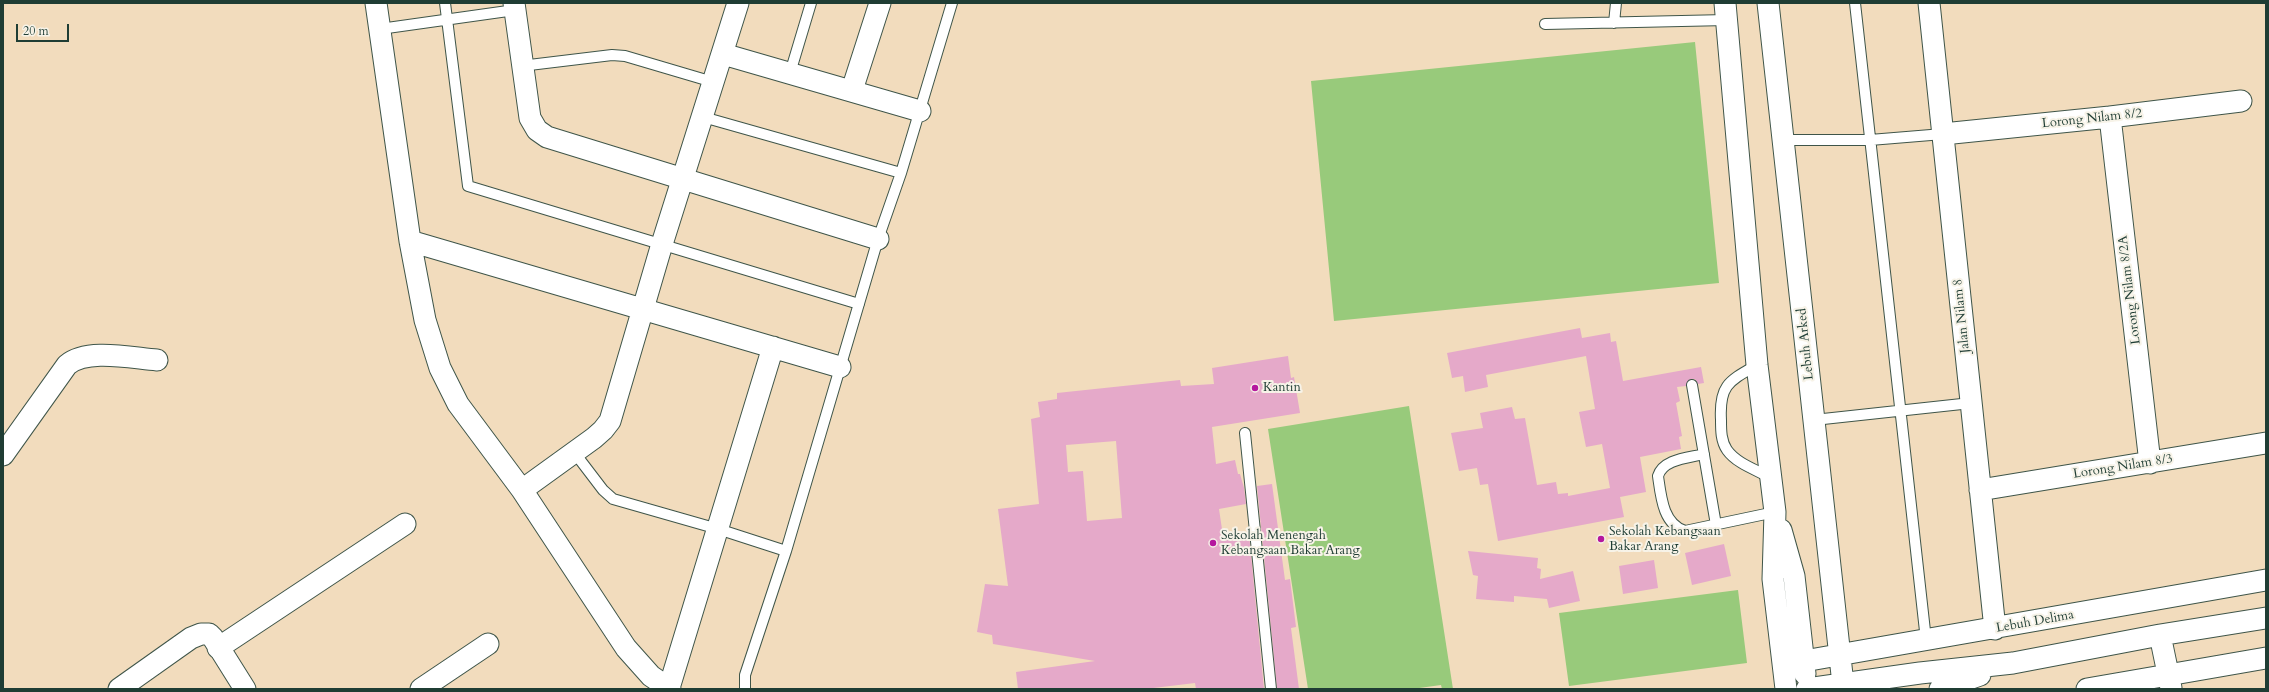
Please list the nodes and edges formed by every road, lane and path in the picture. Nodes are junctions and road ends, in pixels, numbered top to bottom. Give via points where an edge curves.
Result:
1 (376, 3) edge
2 (445, 3) edge
3 (738, 3) edge
4 (811, 3) edge
5 (880, 3) edge
6 (952, 3) edge
7 (1616, 3) edge
8 (1768, 3) edge
9 (1855, 3) edge
10 (1929, 3) edge
11 (514, 7) edge
12 (1726, 11) edge
13 (447, 19) junction
14 (1614, 23) junction
15 (1545, 24) dead end
16 (380, 29) junction
17 (723, 54) junction
18 (521, 66) junction
19 (790, 73) junction
20 (713, 82) junction
21 (852, 90) junction
22 (2241, 101) dead end
23 (920, 111) junction
24 (703, 117) junction
25 (2110, 118) junction
26 (1943, 134) junction
27 (1784, 140) junction
28 (1870, 140) junction
29 (901, 173) junction
30 (683, 179) junction
31 (878, 239) junction
32 (410, 241) junction
33 (662, 244) junction
34 (859, 304) junction
35 (642, 310) junction
36 (773, 347) junction
37 (157, 360) dead end
38 (1758, 365) junction
39 (840, 367) junction
40 (1692, 385) dead end
41 (1971, 403) junction
42 (1901, 411) junction
43 (1814, 420) junction
44 (1245, 433) dead end
45 (2266, 443) edge
46 (574, 452) junction
47 (1704, 454) junction
48 (3, 455) edge
49 (2150, 463) junction
50 (1771, 478) junction
51 (522, 490) junction
52 (1980, 490) junction
53 (1775, 512) junction
54 (405, 524) dead end
55 (1716, 525) junction
56 (718, 529) junction
57 (786, 551) junction
58 (2266, 580) edge
59 (2266, 618) edge
60 (1995, 629) junction
61 (2160, 635) junction
62 (1926, 640) junction
63 (488, 644) dead end
64 (218, 648) junction
65 (1840, 654) junction
66 (2266, 658) edge
67 (1804, 661) junction
68 (2013, 663) junction
69 (2170, 682) edge
70 (1843, 684) junction
71 (2137, 685) edge
72 (670, 688) edge
73 (119, 689) edge
74 (245, 689) edge
75 (421, 689) edge
76 (745, 689) edge
77 (1271, 689) edge
78 (1786, 689) edge
79 (1807, 689) edge
80 (1940, 689) edge
81 (2088, 689) edge

1 - 16 street
2 - 13 lane
3 - 17 street
4 - 19 lane
5 - 21 street
6 - 23 lane
7 - 14 lane
8 - 27 street, Lebuh Arked
9 - 28 lane
10 - 26 street, Jalan Nilam 8
11 - 13 lane
11 - 18 street
12 - 14 lane
12 - 38 street
13 - 16 lane
13 - 33 lane via 468,186
14 - 15 lane
16 - 32 street
17 - 19 street
17 - 20 street
18 - 20 lane via 612,55 625,56
18 - 30 street via 530,118 537,130 547,137
19 - 21 street
20 - 24 street
21 - 23 street
22 - 25 street, Lorong Nilam 8/2
23 - 29 lane
24 - 29 lane
24 - 30 street
25 - 26 street, Lorong Nilam 8/2
25 - 49 street, Lorong Nilam 8/2A
26 - 28 lane
26 - 41 street, Jalan Nilam 8
27 - 28 lane
27 - 43 street, Lebuh Arked
28 - 42 lane
29 - 31 lane
30 - 31 street
30 - 33 street
31 - 34 lane
32 - 35 street
32 - 51 street via 425,320 440,368 458,404
33 - 34 lane
33 - 35 street
34 - 39 lane
35 - 36 street
35 - 46 street via 610,421 603,430
36 - 39 street
36 - 56 street
37 - 48 street via 88,355 75,358 67,365
38 - 50 street
38 - 50 lane via 1733,378 1724,389 1720,401 1721,437 1728,450 1738,460
39 - 57 lane
40 - 47 lane
41 - 42 lane
41 - 52 street, Jalan Nilam 8
42 - 43 lane
42 - 62 lane
43 - 65 street, Lebuh Arked
44 - 77 lane
45 - 49 street, Lorong Nilam 8/3
46 - 51 street
46 - 56 lane via 613,499
47 - 55 lane
47 - 55 lane via 1670,463 1660,470 1658,476 1667,518 1676,528 1685,531
49 - 52 street, Lorong Nilam 8/3
50 - 53 street
51 - 72 street via 626,648 651,676
52 - 60 street, Jalan Nilam 8
53 - 55 lane
53 - 67 street via 1794,576
53 - 78 street via 1773,579
54 - 64 street
56 - 57 lane
56 - 72 street
57 - 76 lane via 745,675
58 - 60 street, Lebuh Delima
59 - 61 street
60 - 62 street, Lebuh Delima
61 - 68 street
61 - 69 street
62 - 65 street, Lebuh Delima
63 - 75 street
64 - 73 street via 209,634 191,638
64 - 74 street
65 - 67 street, Lebuh Delima
65 - 70 street, Lebuh Arked
66 - 69 street
67 - 79 street
68 - 70 street
68 - 80 street
69 - 71 street
70 - 79 street
71 - 81 street

